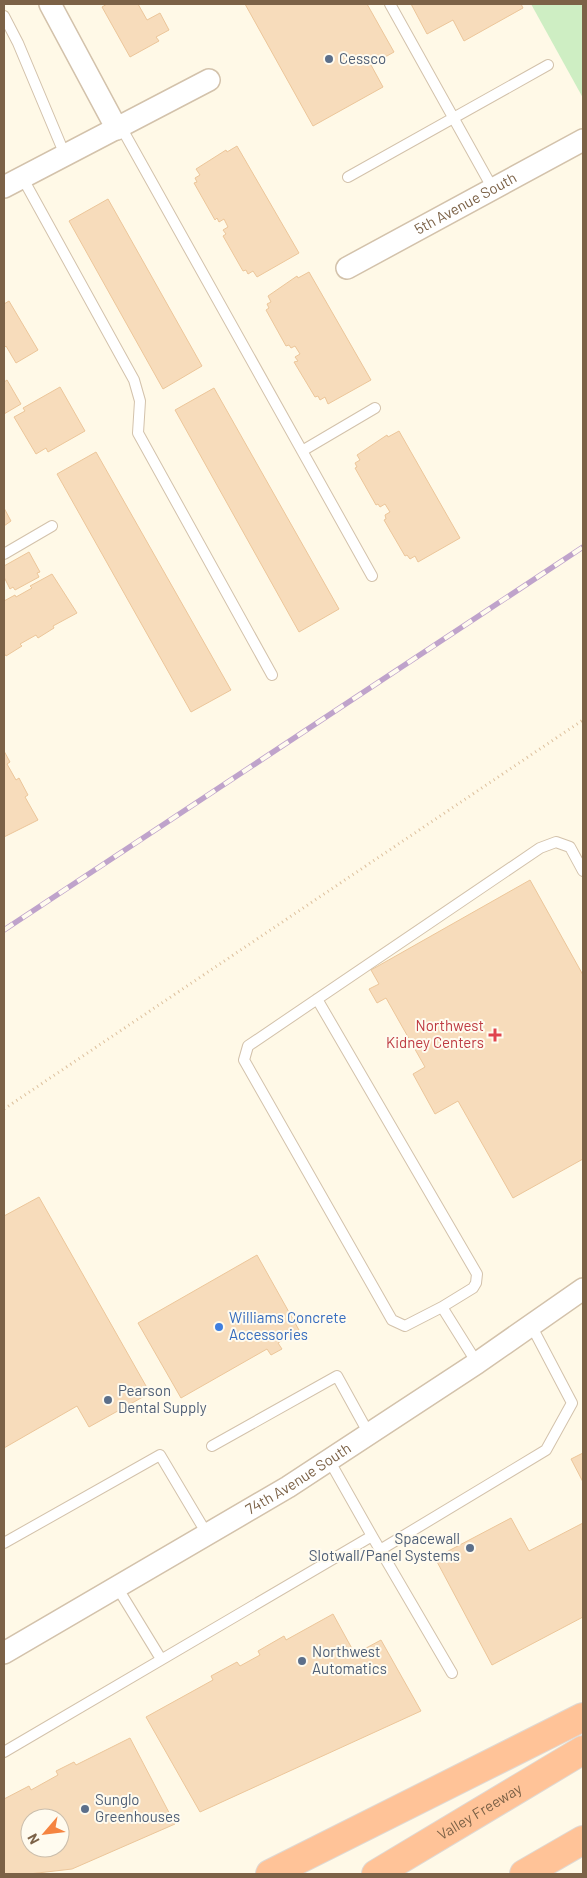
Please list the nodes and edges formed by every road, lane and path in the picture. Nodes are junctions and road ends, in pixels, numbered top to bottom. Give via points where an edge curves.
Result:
1 (50, 4) edge
2 (390, 4) edge
3 (4, 16) edge
4 (548, 65) dead end
5 (209, 80) dead end
6 (454, 118) junction
7 (119, 128) junction
8 (583, 140) edge
9 (65, 155) junction
10 (348, 177) dead end
11 (13, 182) edge
12 (493, 189) junction
13 (347, 268) dead end
14 (375, 408) dead end
15 (302, 451) junction
16 (52, 526) dead end
17 (4, 554) edge
18 (372, 576) dead end
19 (272, 674) dead end
20 (583, 720) edge
21 (583, 871) edge
22 (317, 999) junction
23 (4, 1109) edge
24 (583, 1289) edge
25 (442, 1307) junction
26 (531, 1325) junction
27 (477, 1363) junction
28 (369, 1434) junction
29 (212, 1446) dead end
30 (329, 1460) junction
31 (207, 1534) junction
32 (372, 1536) junction
33 (4, 1543) edge
34 (380, 1550) junction
35 (117, 1586) junction
36 (4, 1653) edge
37 (161, 1660) junction
38 (452, 1673) dead end
39 (583, 1716) edge
40 (583, 1750) edge
41 (4, 1752) edge
42 (583, 1840) edge
43 (270, 1874) edge
44 (376, 1874) edge
45 (524, 1874) edge

1 - 7 street
2 - 6 lane
3 - 9 lane
4 - 6 lane
5 - 7 street
6 - 10 lane
6 - 12 lane
7 - 9 street
7 - 15 lane
8 - 12 street, 5th Avenue South
9 - 11 street
11 - 19 lane via 134,380 140,401 138,433
12 - 13 street, 5th Avenue South
14 - 15 lane
15 - 18 lane
16 - 17 lane
20 - 23 path
21 - 22 lane via 570,847 556,842 540,848
22 - 25 lane via 477,1274 472,1288
22 - 25 lane via 248,1046 244,1060 392,1320 405,1326
24 - 26 street, 74th Avenue South
25 - 27 lane
26 - 27 street, 74th Avenue South
26 - 34 lane via 572,1403 546,1450
27 - 28 street, 74th Avenue South
28 - 29 lane via 337,1376
28 - 30 street, 74th Avenue South
30 - 31 street, 74th Avenue South
30 - 32 lane
31 - 33 lane via 160,1455
31 - 35 street, 74th Avenue South
32 - 34 lane
32 - 37 lane
34 - 38 lane
35 - 36 street, 74th Avenue South
35 - 37 lane
37 - 41 lane
39 - 43 highway
40 - 44 highway, Valley Freeway
42 - 45 highway

